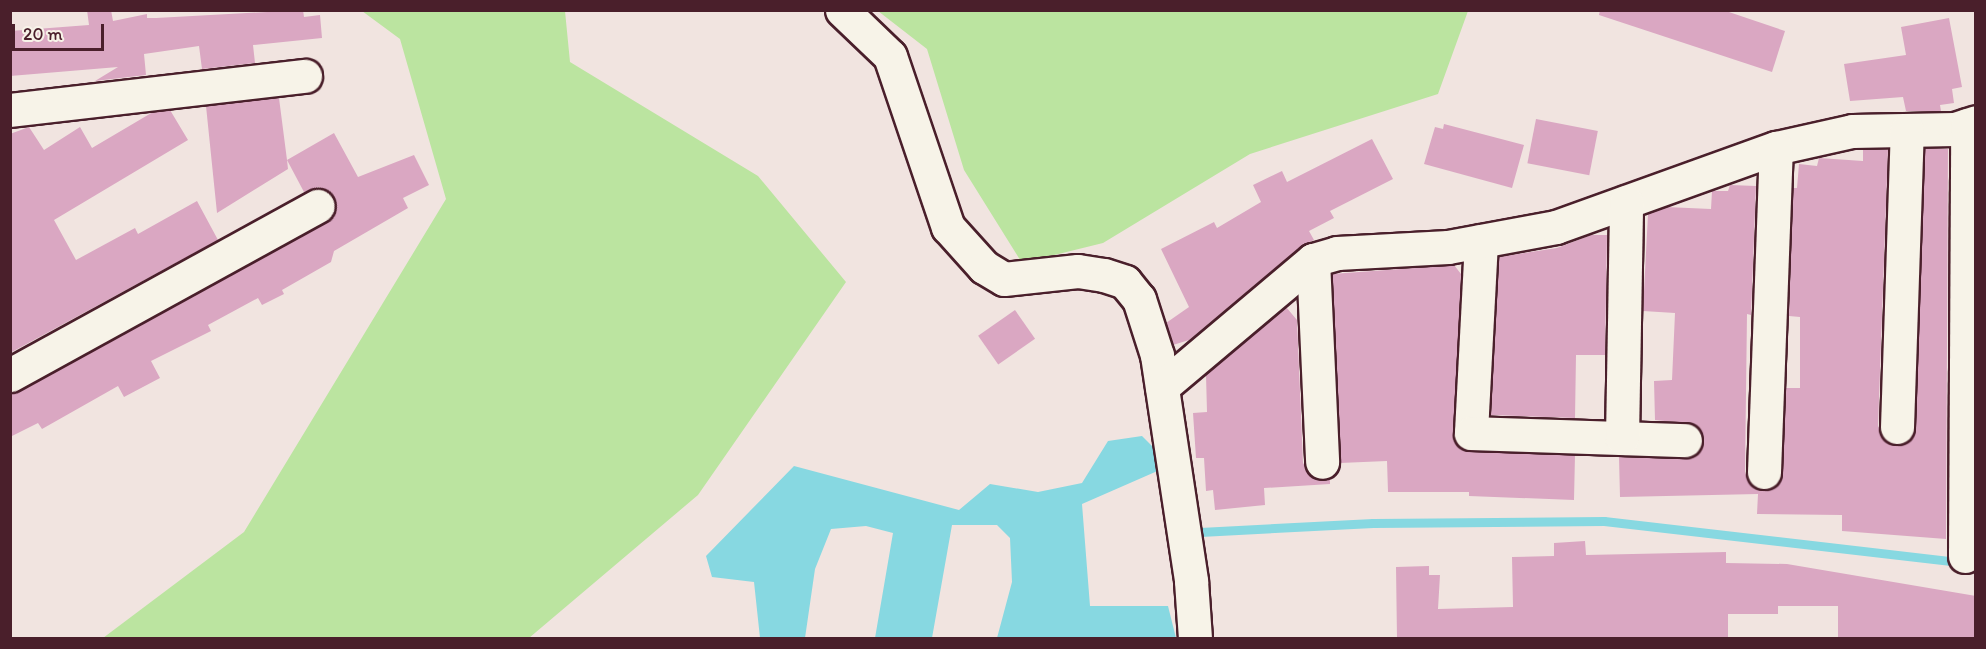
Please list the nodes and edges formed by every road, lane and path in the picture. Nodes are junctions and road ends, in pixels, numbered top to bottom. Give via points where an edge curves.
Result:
1 (842, 10) edge
2 (305, 76) dead end
3 (10, 110) edge
4 (1971, 123) edge
5 (1907, 130) junction
6 (1776, 148) junction
7 (1626, 202) junction
8 (318, 206) dead end
9 (1481, 241) junction
10 (1312, 260) junction
11 (10, 375) edge
12 (1162, 387) junction
13 (1897, 427) dead end
14 (1622, 438) junction
15 (1685, 440) dead end
16 (1322, 462) dead end
17 (1764, 472) dead end
18 (1965, 555) dead end
19 (1195, 639) edge

1 - 12 street via 890,56 948,227 984,267 1004,279 1078,271 1125,282 1139,299
2 - 3 street
4 - 5 street
4 - 18 street
5 - 6 street via 1852,131
5 - 13 street
6 - 7 street
6 - 17 street
7 - 9 street via 1556,227
7 - 14 street
8 - 11 street
9 - 10 street via 1337,253
9 - 14 street via 1471,433
10 - 12 street
10 - 16 street
12 - 19 street via 1191,581
14 - 15 street

